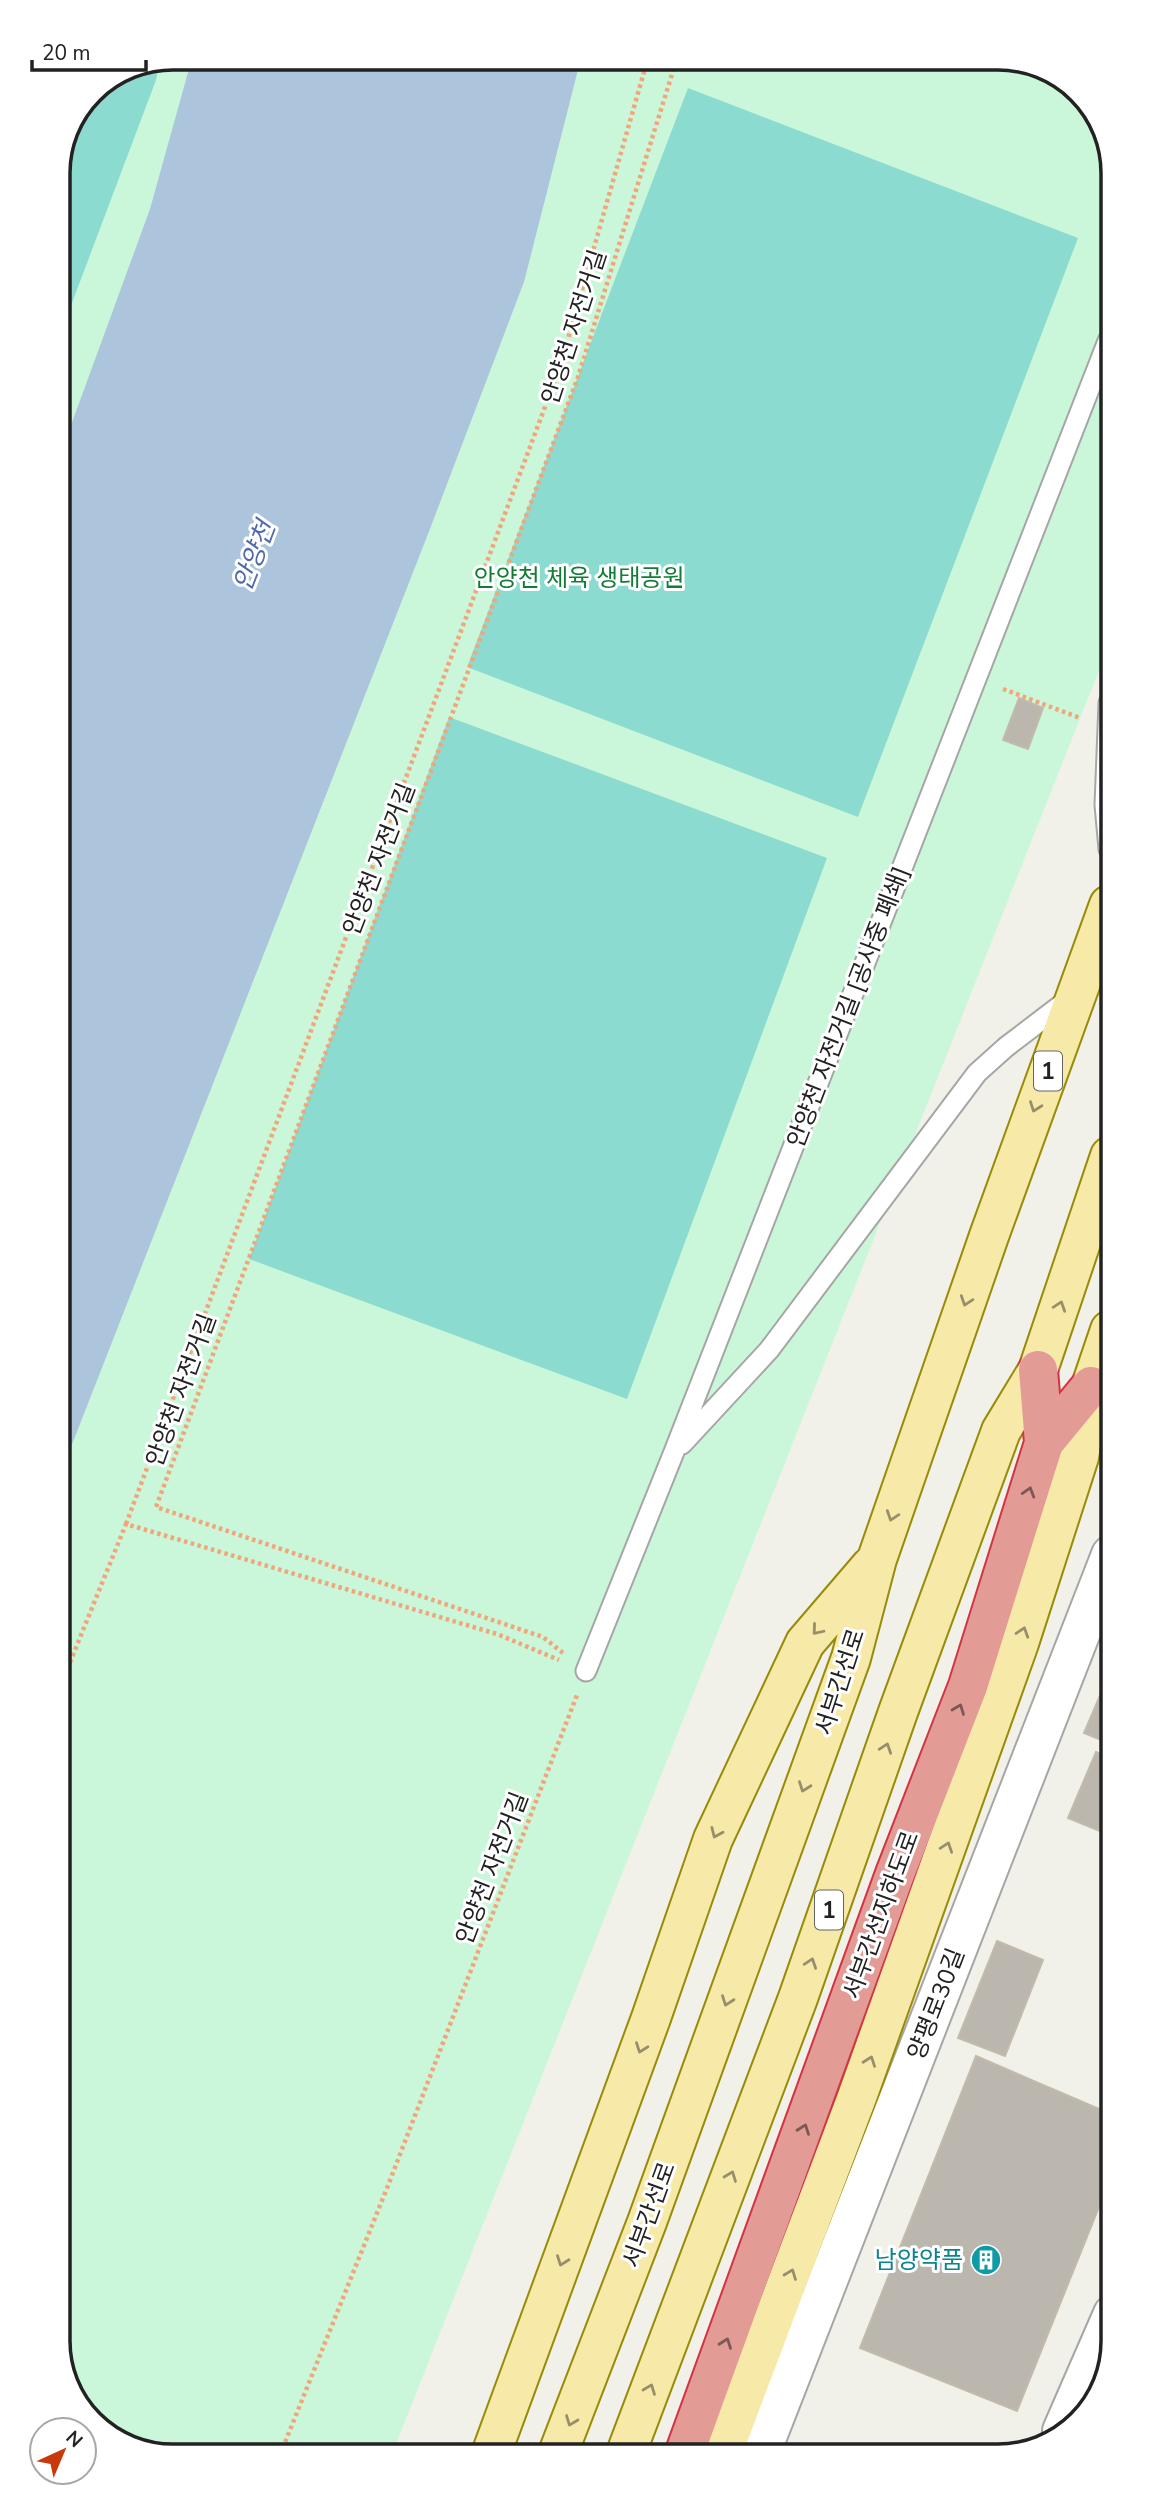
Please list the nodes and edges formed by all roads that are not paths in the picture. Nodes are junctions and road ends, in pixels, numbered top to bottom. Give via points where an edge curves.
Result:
1 (1101, 359) edge
2 (1101, 926) edge
3 (1075, 994) junction
4 (1101, 1183) edge
5 (1101, 1357) edge
6 (1038, 1370) junction
7 (1091, 1386) junction
8 (1044, 1444) junction
9 (674, 1452) junction
10 (877, 1559) junction
11 (1101, 1606) edge
12 (586, 1671) road end
13 (1101, 2342) edge
14 (1069, 2415) edge
15 (495, 2444) edge
16 (561, 2444) edge
17 (629, 2444) edge
18 (688, 2444) edge
19 (726, 2444) edge
20 (764, 2444) edge

1 - 9 lane, 안양천 자전거길 [공사중 폐쇄]
2 - 3 main road, 서부간선로 / 1
3 - 9 lane via 977,1073 769,1350
3 -> 10 main road, 서부간선로 / 1
6 -> 4 main road, 1
5 - 7 main road
6 - 8 highway, 서부간선지하도로
17 -> 6 main road, 1 via 799,1998 1000,1431
7 - 8 highway
19 -> 7 main road via 871,2060 1019,1643 1079,1457
18 -> 8 highway, 서부간선지하도로 via 968,1686
9 - 12 lane, 안양천 자전거길 [공사중 폐쇄]
10 -> 15 main road via 805,1643 713,1839
10 -> 16 main road, 서부간선로 / 1 via 851,1658 647,2222
11 - 20 street, 양평로30길
13 - 14 street

